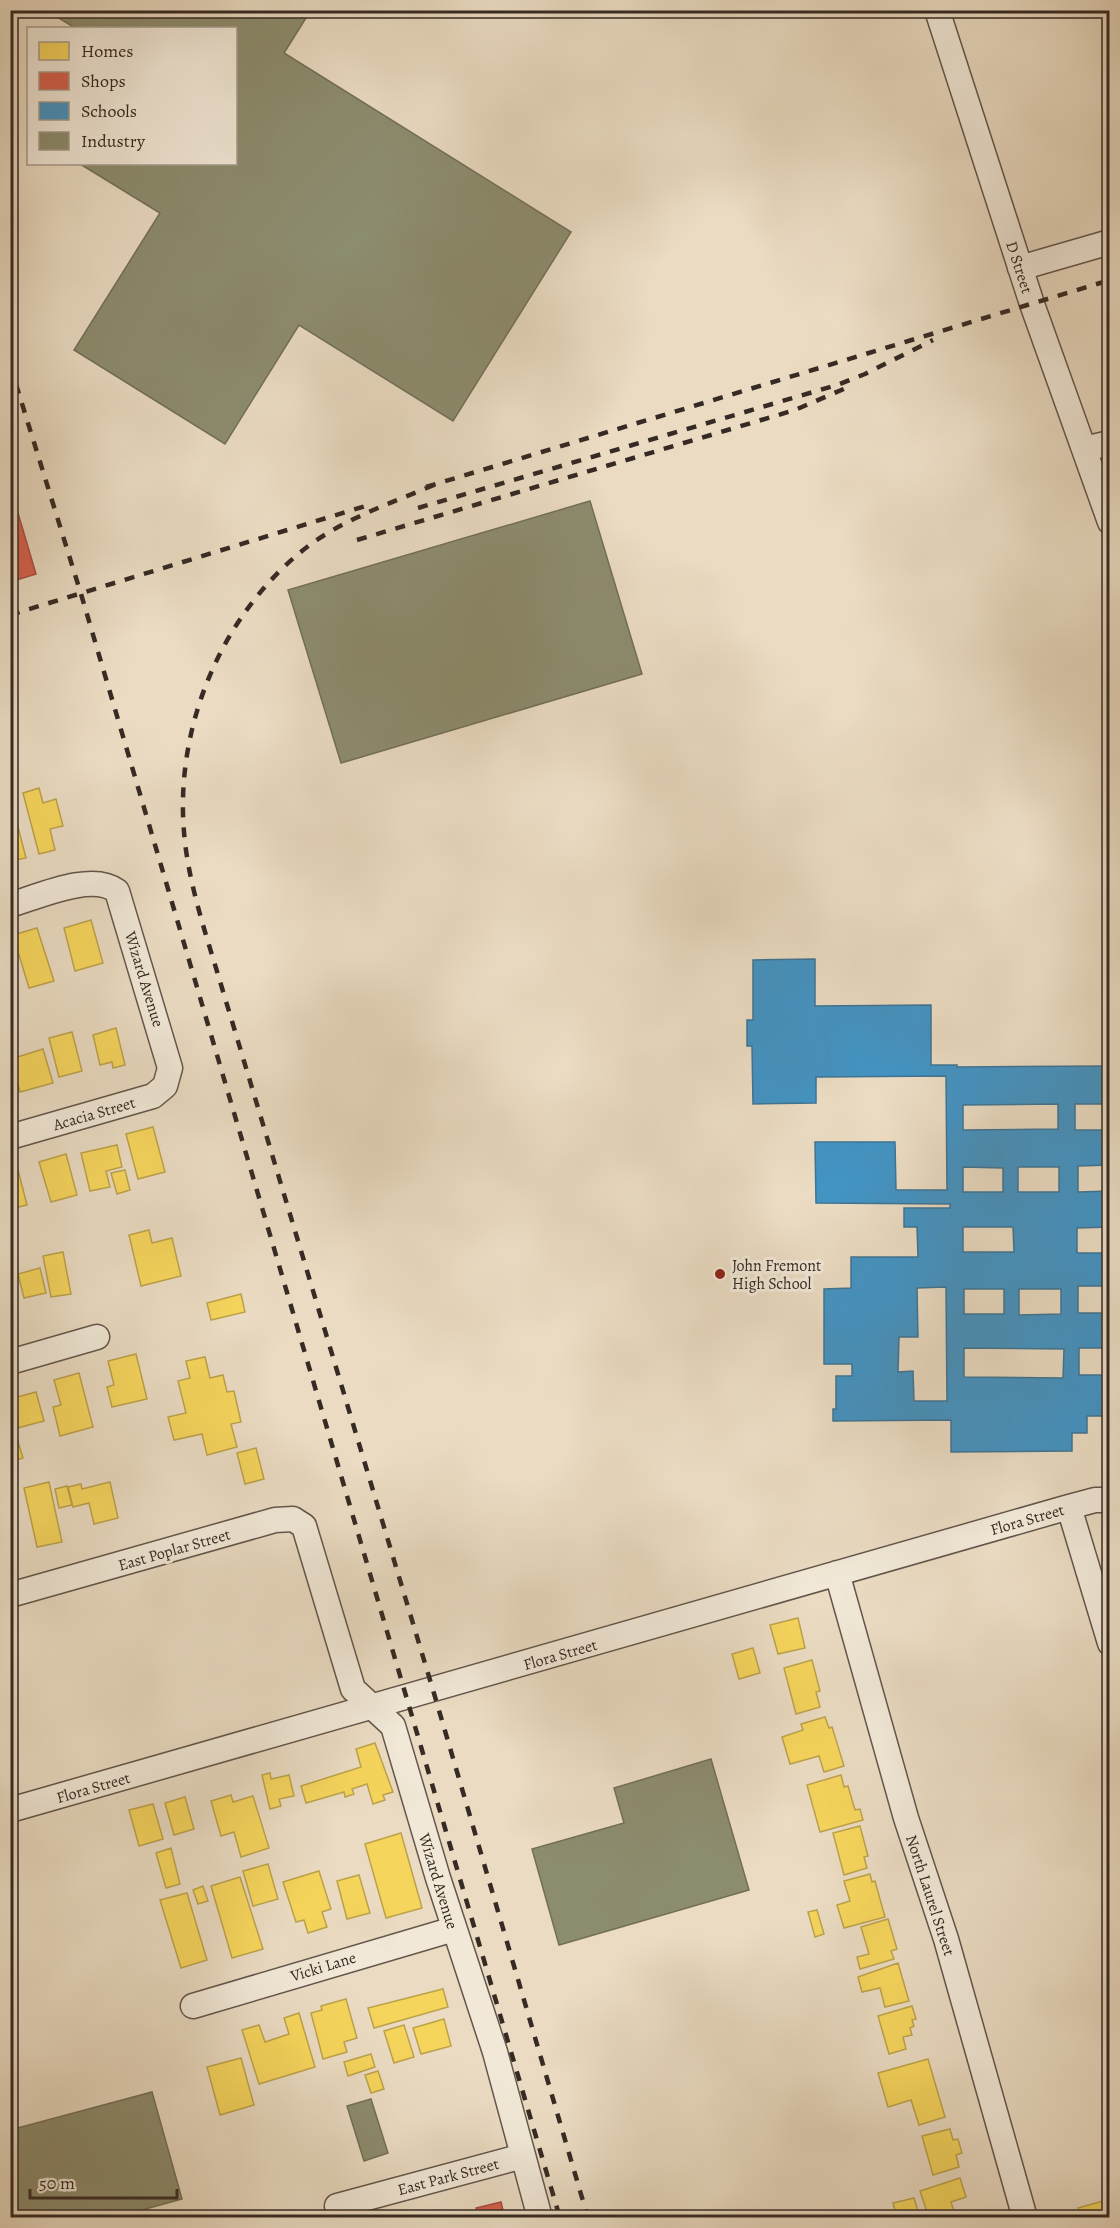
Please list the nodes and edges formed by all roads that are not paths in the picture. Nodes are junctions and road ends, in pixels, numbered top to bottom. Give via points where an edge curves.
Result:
1 (937, 10) edge
2 (1110, 242) edge
3 (1020, 268) junction
4 (1110, 443) edge
5 (1084, 449) junction
6 (1110, 522) edge
7 (10, 905) edge
8 (169, 1078) joint
9 (10, 1137) edge
10 (97, 1337) dead end
11 (10, 1362) edge
12 (1110, 1500) edge
13 (1069, 1507) junction
14 (316, 1558) joint
15 (837, 1573) junction
16 (10, 1595) edge
17 (1110, 1643) edge
18 (373, 1708) junction
19 (10, 1810) edge
20 (454, 1929) junction
21 (193, 2006) dead end
22 (523, 2156) junction
23 (337, 2206) dead end
24 (540, 2217) edge
25 (1025, 2217) edge

1 - 3 street, D Street
2 - 3 street
3 - 5 street, D Street
4 - 5 street
5 - 6 street, D Street
7 - 8 street, Wizard Avenue via 92,882 109,885 121,898 169,1059
8 - 9 street, Acacia Street via 161,1092 153,1096
10 - 11 street
12 - 13 street, Flora Street
13 - 15 street, Flora Street
13 - 17 street
14 - 16 street, East Poplar Street via 304,1526 287,1518
14 - 18 street, Wizard Avenue via 353,1689
15 - 18 street, Flora Street
15 - 25 street, North Laurel Street
18 - 19 street, Flora Street
18 - 20 street, Wizard Avenue via 393,1726
20 - 21 street, Vicki Lane
20 - 22 street, Wizard Avenue via 495,2052
22 - 23 street, East Park Street
22 - 24 street, Wizard Avenue

